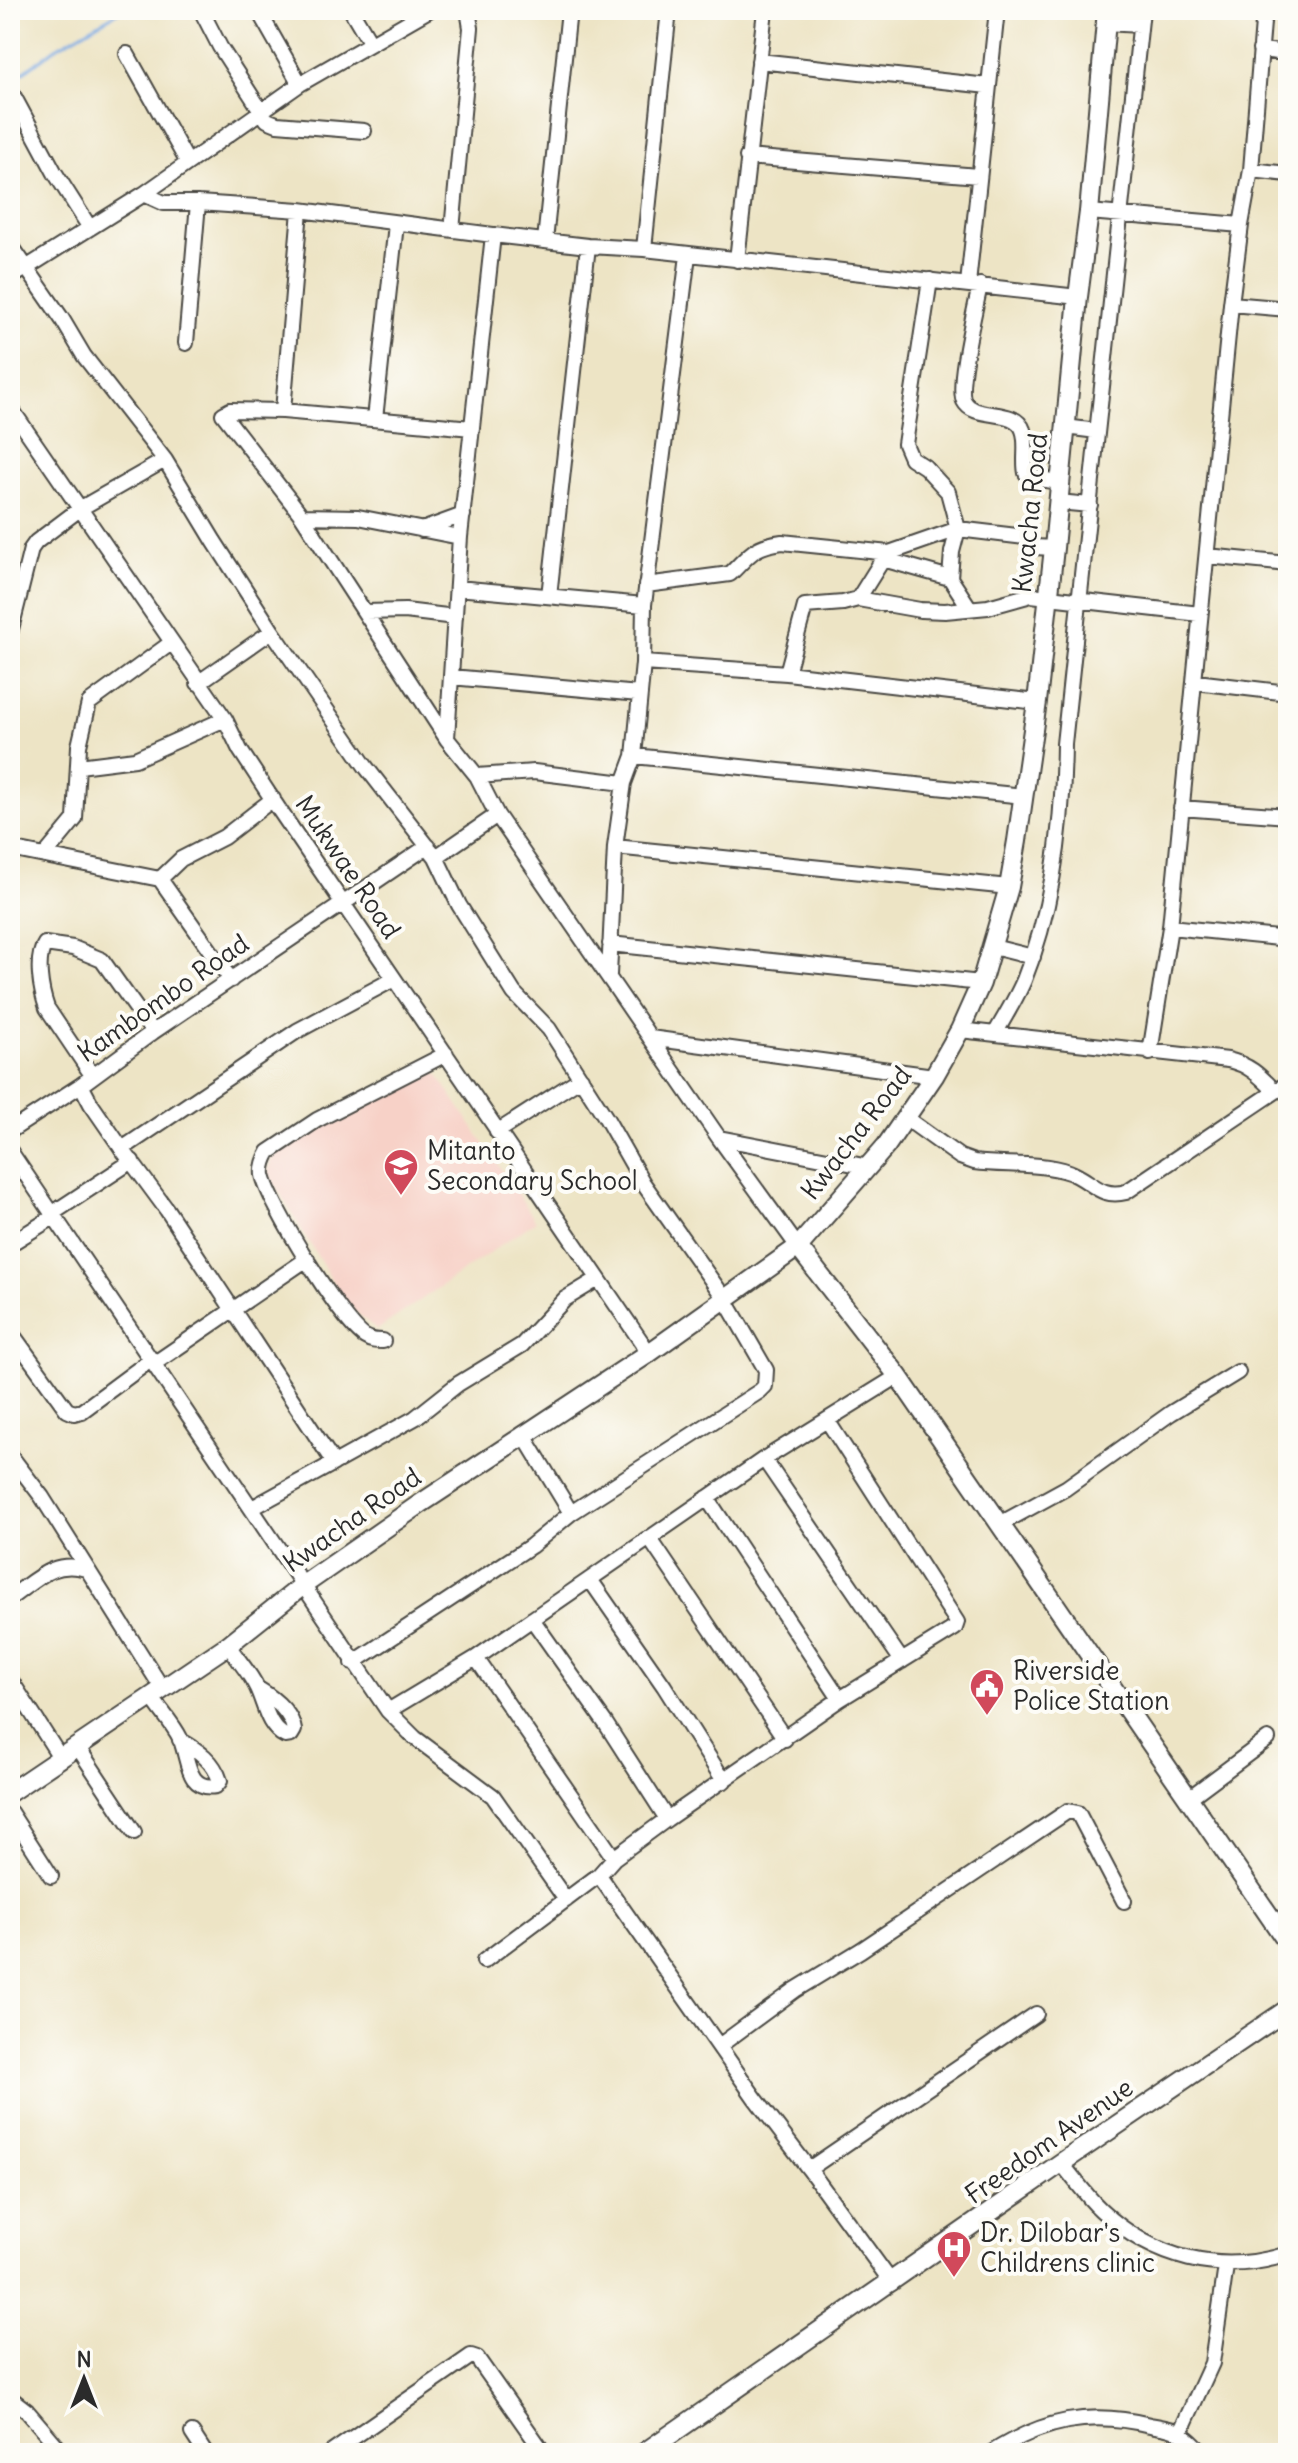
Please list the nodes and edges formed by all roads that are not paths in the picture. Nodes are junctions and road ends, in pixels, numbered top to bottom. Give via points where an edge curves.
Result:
1 (258, 10) edge
2 (351, 10) edge
3 (429, 10) edge
4 (468, 10) edge
5 (569, 10) edge
6 (669, 10) edge
7 (765, 10) edge
8 (997, 10) edge
9 (1264, 10) edge
10 (202, 12) dead end
11 (1106, 16) edge
12 (1141, 18) edge
13 (370, 42) junction
14 (1260, 50) junction
15 (1288, 53) edge
16 (127, 54) dead end
17 (759, 61) junction
18 (300, 84) junction
19 (988, 86) junction
20 (13, 95) dead end
21 (261, 113) junction
22 (364, 131) dead end
23 (747, 157) junction
24 (188, 163) junction
25 (1251, 170) junction
26 (1288, 174) edge
27 (978, 176) junction
28 (144, 194) junction
29 (198, 203) junction
30 (300, 210) junction
31 (1089, 212) junction
32 (1120, 214) junction
33 (396, 224) junction
34 (1241, 225) junction
35 (90, 228) junction
36 (452, 230) junction
37 (493, 235) junction
38 (545, 241) junction
39 (10, 244) edge
40 (588, 246) junction
41 (644, 249) junction
42 (688, 255) junction
43 (737, 260) junction
44 (26, 268) junction
45 (10, 278) edge
46 (930, 280) junction
47 (974, 284) junction
48 (1078, 297) junction
49 (1231, 304) junction
50 (1288, 309) edge
51 (186, 343) dead end
52 (11, 411) edge
53 (283, 411) junction
54 (375, 419) junction
55 (1065, 427) junction
56 (472, 428) junction
57 (1097, 431) junction
58 (165, 460) junction
59 (1060, 482) junction
60 (1058, 502) junction
61 (1090, 505) junction
62 (81, 508) junction
63 (463, 515) junction
64 (302, 516) junction
65 (958, 529) junction
66 (422, 530) junction
67 (460, 537) junction
68 (1054, 548) junction
69 (888, 556) junction
70 (1207, 556) junction
71 (1288, 564) edge
72 (950, 578) junction
73 (646, 585) junction
74 (457, 588) junction
75 (549, 596) junction
76 (1047, 596) junction
77 (858, 599) junction
78 (1081, 602) junction
79 (644, 605) junction
80 (969, 607) junction
81 (365, 612) junction
82 (1200, 614) junction
83 (455, 617) junction
84 (272, 631) junction
85 (10, 633) edge
86 (171, 643) junction
87 (643, 663) junction
88 (787, 673) junction
89 (451, 677) junction
90 (1196, 682) junction
91 (198, 683) junction
92 (1288, 693) edge
93 (639, 694) junction
94 (1037, 702) junction
95 (225, 719) junction
96 (447, 739) junction
97 (634, 756) junction
98 (79, 766) junction
99 (477, 776) junction
100 (624, 783) junction
101 (1024, 796) junction
102 (273, 799) junction
103 (1181, 808) junction
104 (497, 815) junction
105 (1288, 816) edge
106 (615, 847) junction
107 (10, 849) edge
108 (432, 851) junction
109 (46, 854) junction
110 (160, 879) junction
111 (1009, 887) junction
112 (342, 903) junction
113 (1170, 927) junction
114 (1288, 939) edge
115 (610, 944) junction
116 (993, 947) junction
117 (1033, 957) junction
118 (609, 975) junction
119 (394, 979) junction
120 (231, 980) junction
121 (981, 983) junction
122 (960, 1030) junction
123 (153, 1032) junction
124 (995, 1034) junction
125 (650, 1038) junction
126 (1150, 1053) junction
127 (446, 1054) junction
128 (934, 1076) junction
129 (581, 1078) junction
130 (87, 1080) junction
131 (1282, 1087) edge
132 (907, 1119) junction
133 (10, 1131) edge
134 (497, 1132) junction
135 (719, 1138) junction
136 (122, 1149) junction
137 (10, 1151) edge
138 (132, 1161) junction
139 (869, 1167) junction
140 (54, 1214) junction
141 (10, 1244) edge
142 (798, 1247) junction
143 (307, 1259) junction
144 (598, 1279) junction
145 (725, 1299) junction
146 (231, 1309) junction
147 (10, 1331) edge
148 (383, 1341) dead end
149 (649, 1353) junction
150 (154, 1361) junction
151 (1238, 1372) dead end
152 (898, 1376) junction
153 (827, 1420) junction
154 (523, 1434) junction
155 (10, 1455) edge
156 (764, 1459) junction
157 (334, 1463) junction
158 (707, 1498) junction
159 (252, 1508) junction
160 (571, 1513) junction
161 (1000, 1524) junction
162 (650, 1539) junction
163 (86, 1569) junction
164 (591, 1581) junction
165 (302, 1586) junction
166 (10, 1598) edge
167 (532, 1619) junction
168 (228, 1645) junction
169 (476, 1658) junction
170 (902, 1661) junction
171 (353, 1663) junction
172 (10, 1679) edge
173 (257, 1688) dead end
174 (157, 1692) junction
175 (840, 1699) junction
176 (388, 1711) junction
177 (785, 1739) junction
178 (1268, 1739) dead end
179 (180, 1740) dead end
180 (77, 1746) junction
181 (60, 1757) junction
182 (724, 1781) junction
183 (10, 1792) edge
184 (1189, 1798) junction
185 (10, 1812) edge
186 (667, 1819) junction
187 (134, 1832) dead end
188 (614, 1858) junction
189 (599, 1875) junction
190 (51, 1876) dead end
191 (566, 1900) junction
192 (1124, 1901) dead end
193 (1288, 1943) edge
194 (484, 1961) dead end
195 (1288, 2009) edge
196 (1036, 2014) dead end
197 (719, 2046) junction
198 (1061, 2163) junction
199 (809, 2169) junction
200 (1288, 2254) edge
201 (1226, 2266) junction
202 (892, 2283) junction
203 (10, 2398) edge
204 (192, 2433) dead end
205 (1180, 2433) junction
206 (63, 2453) edge
207 (205, 2453) edge
208 (331, 2453) edge
209 (544, 2453) edge
210 (644, 2453) edge
211 (991, 2453) edge
212 (1203, 2453) edge

1 - 18 street
2 - 13 street
3 - 13 street
4 - 36 street via 471,28
5 - 38 street
6 - 41 street
7 - 17 street
8 - 19 street
9 - 14 street
10 - 21 street
11 - 12 street
11 - 31 main road, Kwacha Road
12 - 32 street
13 - 18 street
14 - 15 street
14 - 25 street
16 - 24 street
17 - 19 street
17 - 23 street
18 - 21 street
19 - 27 street
20 - 35 street
21 - 22 street via 277,124
21 - 24 street
23 - 27 street
23 - 43 street
24 - 28 street
25 - 26 street
25 - 34 street
27 - 47 street
28 - 29 street via 164,203
28 - 35 street
29 - 30 street
29 - 51 street
30 - 33 street
30 - 53 street
31 - 32 street
31 - 48 main road, Kwacha Road
32 - 34 street
32 - 57 street
33 - 36 street
33 - 54 street
34 - 49 street
35 - 44 street
36 - 37 street
37 - 38 street
37 - 56 street
38 - 40 street
39 - 44 street
40 - 41 street
40 - 75 street
41 - 42 street
42 - 43 street
42 - 73 street
43 - 46 street
44 - 45 street
44 - 58 street via 84,356
46 - 47 street
46 - 65 street via 905,444 911,458 948,492
47 - 48 street
47 - 59 street via 962,399 969,408 1019,424 1026,473
48 - 55 main road, Kwacha Road
49 - 50 street
49 - 70 street
52 - 62 street, Mukwae Road
53 - 54 street
53 - 64 street via 223,414
54 - 56 street
55 - 57 street
55 - 59 main road, Kwacha Road
56 - 63 street
57 - 61 street
58 - 62 street
58 - 84 street
59 - 60 main road, Kwacha Road
60 - 61 street
60 - 68 main road, Kwacha Road
61 - 78 street
62 - 85 street via 31,549
62 - 86 street, Mukwae Road
63 - 66 street
63 - 67 street
64 - 66 street via 358,517
64 - 81 street
65 - 68 street via 1021,536 1034,547
65 - 69 street
65 - 72 street
66 - 67 street
67 - 74 street
68 - 76 main road, Kwacha Road
69 - 72 street
69 - 73 street via 765,544 730,574
69 - 77 street
70 - 71 street
70 - 82 street
72 - 80 street
73 - 79 street
74 - 75 street
74 - 83 street
75 - 79 street
76 - 78 street
76 - 80 street
76 - 94 main road, Kwacha Road
77 - 80 street via 920,610
77 - 88 street via 805,606
78 - 82 street
78 - 117 street via 1056,860
79 - 87 street
81 - 83 street
81 - 96 street
82 - 90 street
83 - 89 street
84 - 91 street
84 - 108 street
86 - 91 street, Mukwae Road
86 - 98 street via 93,698 79,746
87 - 88 street
87 - 93 street
88 - 94 street
89 - 93 street
89 - 96 street
90 - 92 street
90 - 103 street
91 - 95 street, Mukwae Road
93 - 97 street
94 - 101 main road, Kwacha Road
95 - 98 street via 135,759
95 - 102 street, Mukwae Road
96 - 99 street
97 - 100 street
97 - 101 street
98 - 109 street via 75,819
99 - 100 street via 534,772
99 - 104 street
100 - 106 street
101 - 111 main road, Kwacha Road
102 - 110 street via 224,837 181,859
102 - 112 street, Mukwae Road
103 - 105 street
103 - 113 street
104 - 108 street, Kambombo Road
104 - 118 street
106 - 111 street
106 - 115 street
107 - 109 street
108 - 112 street, Kambombo Road
108 - 129 street via 507,981 549,1029
109 - 110 street
110 - 120 street
111 - 116 main road, Kwacha Road
112 - 119 street, Mukwae Road
112 - 120 street, Kambombo Road
113 - 114 street
113 - 126 street
115 - 118 street
115 - 121 street
116 - 117 street
116 - 121 main road, Kwacha Road
117 - 124 street
118 - 125 street
119 - 127 street, Mukwae Road
119 - 136 street via 297,1031
120 - 123 street, Kambombo Road
121 - 122 main road, Kwacha Road
122 - 124 street
122 - 128 main road, Kwacha Road
123 - 130 street, Kambombo Road
123 - 130 street via 102,960 45,944 40,956 43,997
124 - 126 street
125 - 128 street
125 - 135 street
126 - 131 street via 1244,1064
127 - 134 street, Mukwae Road
127 - 143 street via 317,1120 269,1152 262,1172 290,1235
128 - 132 main road, Kwacha Road
129 - 134 street
129 - 145 street via 643,1183
130 - 133 street, Kambombo Road
130 - 136 street via 91,1104
131 - 132 street via 1115,1195 1068,1172 960,1157
132 - 139 main road, Kwacha Road
134 - 144 street, Mukwae Road
135 - 139 street
135 - 142 street
136 - 138 street
137 - 140 street
138 - 140 street
138 - 146 street
139 - 142 main road, Kwacha Road
140 - 141 street
140 - 150 street via 100,1289
142 - 145 main road, Kwacha Road
142 - 152 main road
143 - 146 street
143 - 148 street via 364,1337
144 - 149 street, Mukwae Road
144 - 157 street via 565,1299 522,1345 415,1418
145 - 149 main road, Kwacha Road
145 - 160 street via 766,1370 765,1386
146 - 150 street
146 - 157 street
147 - 150 street via 74,1413
149 - 154 main road, Kwacha Road
150 - 159 street
151 - 161 street via 1066,1488
152 - 153 street
152 - 161 main road
153 - 156 street
153 - 170 street via 957,1622
154 - 160 street
154 - 165 main road, Kwacha Road
155 - 163 street
156 - 158 street
156 - 170 street
157 - 159 street
158 - 162 street
158 - 175 street
159 - 165 street
160 - 171 street via 531,1546
161 - 184 main road
162 - 164 street
162 - 177 street
163 - 166 street via 52,1569
163 - 174 street
164 - 167 street
164 - 182 street
165 - 168 main road, Kwacha Road
165 - 171 street
167 - 169 street
167 - 186 street
168 - 173 street
168 - 174 main road, Kwacha Road
169 - 176 street
169 - 188 street
170 - 175 street
171 - 176 street
172 - 181 street
174 - 179 street
174 - 180 main road, Kwacha Road
175 - 177 street
176 - 191 street via 493,1796
177 - 182 street
178 - 184 street
180 - 181 main road, Kwacha Road
180 - 187 street
181 - 183 main road, Kwacha Road
182 - 186 street
184 - 193 main road
185 - 190 street
186 - 188 street
188 - 189 street
189 - 191 street
189 - 197 street
191 - 194 street
192 - 197 street via 1078,1813 1068,1811 795,1990
195 - 198 main road, Freedom Avenue
196 - 199 street
197 - 199 street
198 - 201 street via 1099,2208 1143,2241 1168,2253
198 - 202 main road, Freedom Avenue
199 - 202 street
200 - 201 street
201 - 205 street via 1212,2363
202 - 210 main road, Freedom Avenue
203 - 206 street
204 - 207 street
205 - 211 street via 1091,2416 1056,2423
205 - 212 street
208 - 209 street via 471,2356

